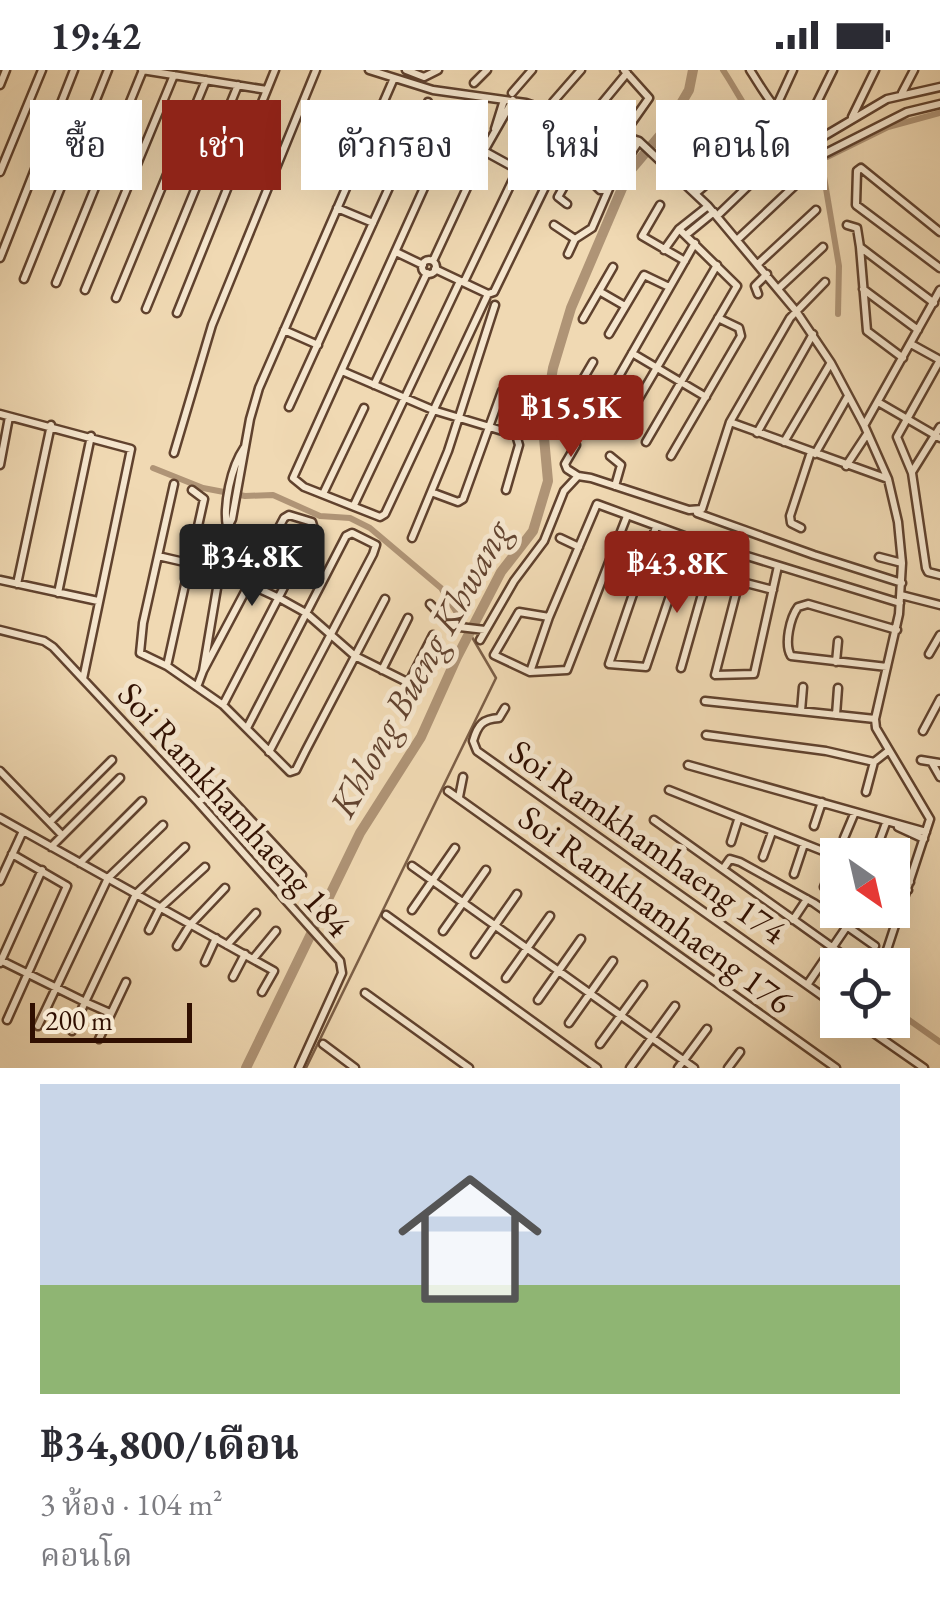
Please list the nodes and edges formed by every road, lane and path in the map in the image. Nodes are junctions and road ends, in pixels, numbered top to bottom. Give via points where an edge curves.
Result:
1 (6, 70) edge
2 (42, 70) edge
3 (74, 70) edge
4 (108, 70) edge
5 (142, 70) edge
6 (275, 70) edge
7 (316, 70) edge
8 (369, 70) edge
9 (406, 70) edge
10 (438, 70) edge
11 (486, 70) edge
12 (532, 70) edge
13 (581, 70) edge
14 (794, 70) edge
15 (833, 70) edge
16 (875, 70) edge
17 (914, 70) edge
18 (625, 71) edge
19 (752, 71) edge
20 (174, 74) junction
21 (394, 78) junction
22 (206, 80) junction
23 (474, 83) dead end
24 (0, 85) edge
25 (238, 85) junction
26 (940, 87) edge
27 (267, 90) junction
28 (902, 94) junction
29 (510, 98) junction
30 (555, 100) edge
31 (604, 100) edge
32 (770, 100) edge
33 (779, 100) edge
34 (818, 100) edge
35 (940, 104) edge
36 (636, 116) edge
37 (852, 118) junction
38 (827, 134) edge
39 (639, 141) junction
40 (488, 143) edge
41 (636, 145) edge
42 (827, 152) edge
43 (0, 172) edge
44 (387, 190) edge
45 (423, 190) edge
46 (467, 190) edge
47 (508, 190) edge
48 (543, 190) edge
49 (562, 190) edge
50 (604, 190) edge
51 (698, 190) edge
52 (738, 190) edge
53 (790, 190) edge
54 (696, 192) junction
55 (567, 204) dead end
56 (660, 206) dead end
57 (337, 208) junction
58 (816, 210) dead end
59 (713, 211) junction
60 (372, 223) junction
61 (554, 225) dead end
62 (847, 225) dead end
63 (679, 229) junction
64 (940, 232) edge
65 (686, 235) junction
66 (576, 239) junction
67 (738, 240) junction
68 (695, 243) junction
69 (823, 246) dead end
70 (860, 247) junction
71 (664, 250) junction
72 (396, 252) junction
73 (568, 254) dead end
74 (0, 258) edge
75 (685, 261) junction
76 (717, 264) junction
77 (758, 264) junction
78 (434, 265) junction
79 (614, 267) dead end
80 (940, 268) edge
81 (425, 269) junction
82 (767, 274) junction
83 (24, 279) dead end
84 (462, 282) junction
85 (825, 282) dead end
86 (56, 283) dead end
87 (669, 287) junction
88 (778, 288) junction
89 (863, 289) junction
90 (85, 290) dead end
91 (940, 290) edge
92 (598, 291) junction
93 (488, 294) junction
94 (758, 294) dead end
95 (116, 298) dead end
96 (934, 302) junction
97 (495, 305) dead end
98 (625, 306) junction
99 (146, 309) dead end
100 (796, 310) junction
101 (177, 313) dead end
102 (718, 318) junction
103 (582, 319) dead end
104 (284, 330) junction
105 (918, 330) junction
106 (470, 332) junction
107 (485, 334) junction
108 (609, 334) dead end
109 (813, 334) junction
110 (911, 344) junction
111 (318, 345) junction
112 (632, 353) junction
113 (902, 358) junction
114 (940, 360) edge
115 (593, 362) dead end
116 (831, 363) junction
117 (657, 368) junction
118 (342, 371) junction
119 (682, 383) junction
120 (374, 385) junction
121 (577, 390) junction
122 (502, 392) dead end
123 (848, 395) junction
124 (706, 397) junction
125 (403, 399) junction
126 (878, 402) junction
127 (603, 404) junction
128 (289, 407) dead end
129 (364, 408) dead end
130 (434, 410) junction
131 (0, 414) edge
132 (562, 415) dead end
133 (10, 416) junction
134 (459, 418) junction
135 (907, 419) junction
136 (730, 422) junction
137 (51, 426) junction
138 (940, 426) edge
139 (490, 427) junction
140 (866, 429) junction
141 (756, 433) junction
142 (586, 434) dead end
143 (618, 434) dead end
144 (91, 436) junction
145 (938, 436) edge
146 (646, 442) dead end
147 (784, 442) junction
148 (576, 445) dead end
149 (2, 447) edge
150 (174, 453) dead end
151 (813, 453) junction
152 (610, 456) dead end
153 (671, 456) dead end
154 (0, 465) edge
155 (846, 466) junction
156 (912, 474) junction
157 (578, 476) junction
158 (888, 479) junction
159 (174, 484) dead end
160 (615, 486) junction
161 (192, 490) dead end
162 (506, 490) dead end
163 (431, 492) junction
164 (323, 494) junction
165 (354, 505) junction
166 (696, 512) junction
167 (628, 516) junction
168 (656, 526) junction
169 (800, 528) dead end
170 (412, 538) dead end
171 (560, 538) dead end
172 (690, 538) junction
173 (579, 547) junction
174 (158, 556) junction
175 (879, 557) dead end
176 (190, 563) junction
177 (902, 563) junction
178 (680, 566) junction
179 (778, 566) junction
180 (219, 570) junction
181 (708, 574) junction
182 (940, 575) edge
183 (0, 580) edge
184 (739, 582) junction
185 (902, 582) junction
186 (16, 584) junction
187 (251, 584) junction
188 (772, 590) junction
189 (58, 593) junction
190 (279, 598) junction
191 (384, 599) dead end
192 (901, 599) junction
193 (98, 601) junction
194 (430, 604) dead end
195 (940, 605) edge
196 (306, 613) junction
197 (548, 617) junction
198 (408, 618) dead end
199 (0, 630) edge
200 (485, 630) junction
201 (897, 630) junction
202 (434, 635) dead end
203 (940, 635) edge
204 (330, 637) junction
205 (480, 640) dead end
206 (838, 641) dead end
207 (929, 654) dead end
208 (355, 656) junction
209 (836, 662) junction
210 (167, 666) junction
211 (887, 667) junction
212 (681, 668) dead end
213 (382, 670) junction
214 (203, 671) junction
215 (530, 672) junction
216 (83, 679) junction
217 (197, 687) junction
218 (802, 687) dead end
219 (838, 688) dead end
220 (940, 698) edge
221 (705, 701) dead end
222 (223, 706) junction
223 (504, 708) dead end
224 (801, 711) junction
225 (836, 715) junction
226 (875, 719) junction
227 (247, 728) junction
228 (922, 731) dead end
229 (706, 735) dead end
230 (888, 751) junction
231 (270, 752) junction
232 (112, 760) dead end
233 (920, 760) dead end
234 (874, 762) junction
235 (936, 763) edge
236 (688, 764) dead end
237 (0, 772) edge
238 (463, 777) dead end
239 (120, 778) dead end
240 (940, 778) edge
241 (669, 790) dead end
242 (448, 791) dead end
243 (866, 792) dead end
244 (458, 798) junction
245 (142, 801) dead end
246 (198, 802) junction
247 (822, 802) junction
248 (855, 812) junction
249 (0, 818) edge
250 (654, 820) dead end
251 (738, 820) junction
252 (50, 822) junction
253 (886, 822) junction
254 (163, 825) dead end
255 (814, 826) dead end
256 (23, 831) junction
257 (772, 832) junction
258 (62, 835) junction
259 (925, 835) junction
260 (844, 838) dead end
261 (880, 838) edge
262 (731, 842) dead end
263 (804, 844) junction
264 (51, 846) junction
265 (184, 848) dead end
266 (455, 848) dead end
267 (820, 850) edge
268 (12, 854) junction
269 (763, 858) dead end
270 (80, 863) junction
271 (412, 866) dead end
272 (205, 867) dead end
273 (3, 869) edge
274 (724, 869) junction
275 (42, 870) junction
276 (486, 870) dead end
277 (794, 874) dead end
278 (302, 875) dead end
279 (108, 878) junction
280 (433, 880) junction
281 (0, 882) edge
282 (910, 883) edge
283 (225, 888) dead end
284 (136, 894) junction
285 (518, 894) dead end
286 (807, 899) junction
287 (464, 902) junction
288 (160, 908) junction
289 (820, 908) edge
290 (412, 910) dead end
291 (256, 913) dead end
292 (386, 916) dead end
293 (550, 916) dead end
294 (793, 920) junction
295 (190, 925) junction
296 (496, 925) junction
297 (846, 928) edge
298 (850, 928) edge
299 (149, 930) dead end
300 (276, 931) dead end
301 (443, 931) dead end
302 (216, 938) junction
303 (580, 940) dead end
304 (227, 944) junction
305 (176, 946) dead end
306 (876, 946) dead end
307 (527, 948) junction
308 (832, 948) joint
309 (245, 954) junction
310 (475, 954) dead end
311 (254, 959) junction
312 (0, 961) edge
313 (614, 961) dead end
314 (205, 962) dead end
315 (820, 966) edge
316 (559, 971) junction
317 (28, 974) junction
318 (233, 976) dead end
319 (506, 978) dead end
320 (126, 982) dead end
321 (643, 985) dead end
322 (807, 986) junction
323 (56, 988) junction
324 (262, 992) dead end
325 (365, 994) dead end
326 (590, 994) junction
327 (820, 995) edge
328 (538, 1000) dead end
329 (85, 1002) junction
330 (675, 1006) dead end
331 (110, 1013) junction
332 (621, 1016) junction
333 (7, 1020) dead end
334 (570, 1024) dead end
335 (38, 1026) dead end
336 (707, 1030) dead end
337 (72, 1031) dead end
338 (652, 1038) junction
339 (884, 1038) edge
340 (99, 1039) dead end
341 (323, 1044) dead end
342 (600, 1044) dead end
343 (740, 1052) dead end
344 (684, 1060) junction
345 (299, 1068) edge
346 (354, 1068) edge
347 (469, 1068) edge
348 (597, 1068) edge
349 (630, 1068) edge
350 (678, 1068) edge
351 (694, 1068) edge
352 (728, 1068) edge
353 (836, 1068) edge
354 (924, 1068) edge

1 - 24 street
2 - 43 street
3 - 74 street
4 - 83 street
5 - 20 street
5 - 86 street
6 - 27 street
7 - 150 street via 212,325
8 - 21 street
9 - 10 street via 424,77
11 - 23 street
12 - 29 street
13 - 30 street
14 - 33 street
15 - 34 street
16 - 37 street
17 - 28 street
18 - 31 street
18 - 36 street via 649,98
19 - 32 street
20 - 22 street
20 - 90 street
21 - 29 street via 433,90
21 - 57 street
22 - 25 street
22 - 95 street
25 - 27 street
25 - 99 street
26 - 28 street
27 - 101 street
28 - 37 street
29 - 39 street
29 - 40 street
35 - 42 street via 907,112
37 - 38 street
39 - 41 street
39 - 54 street
44 - 60 street
45 - 72 street
46 - 78 street
47 - 84 street
48 - 93 street
49 - 55 street via 558,196
50 - 66 street via 588,232
51 - 54 street
52 - 59 street
53 - 67 street
54 - 59 street
56 - 71 street via 642,236
57 - 60 street
57 - 104 street
58 - 77 street
59 - 63 street
59 - 65 street
59 - 67 street
60 - 111 street
61 - 66 street
62 - 70 street via 857,228
63 - 65 street
63 - 71 street
64 - 80 street via 857,171 856,205
65 - 68 street
66 - 73 street
67 - 77 street
68 - 75 street
68 - 76 street
69 - 88 street
70 - 89 street
70 - 96 street
71 - 75 street
72 - 81 street
72 - 118 street
75 - 87 street
76 - 102 street via 737,286
76 - 117 street
77 - 82 street
78 - 81 street via 427,260
78 - 84 street
79 - 92 street
81 - 120 street
82 - 88 street
82 - 94 street via 755,286
84 - 93 street
84 - 125 street
85 - 100 street
87 - 98 street via 644,274
87 - 112 street
88 - 100 street
89 - 105 street
89 - 113 street via 867,331
91 - 96 street
92 - 98 street
92 - 103 street
93 - 106 street
96 - 105 street
97 - 107 street
98 - 108 street
100 - 109 street
100 - 136 street
102 - 119 street
102 - 124 street via 742,333
104 - 111 street
104 - 180 street via 259,388
105 - 110 street
106 - 107 street
106 - 130 street
107 - 134 street
109 - 116 street
109 - 141 street
110 - 113 street
110 - 114 street
111 - 128 street
112 - 117 street
112 - 127 street
113 - 126 street
114 - 135 street
115 - 121 street
116 - 123 street
116 - 147 street
117 - 119 street
117 - 143 street
118 - 120 street
118 - 164 street via 294,478
119 - 124 street
119 - 146 street
120 - 125 street
121 - 127 street
121 - 132 street
122 - 139 street
123 - 140 street
123 - 151 street
124 - 153 street
125 - 130 street
125 - 165 street
126 - 135 street
126 - 140 street
127 - 142 street
129 - 164 street
130 - 134 street
130 - 165 street via 385,514
131 - 133 street
133 - 137 street
133 - 149 street
134 - 139 street
134 - 163 street
135 - 145 street
135 - 156 street via 897,437
136 - 141 street
136 - 166 street via 704,507
137 - 144 street
137 - 186 street
138 - 145 street
139 - 162 street via 519,438
139 - 163 street via 462,501
140 - 155 street
140 - 158 street
141 - 147 street
144 - 189 street
144 - 193 street via 132,452
145 - 156 street
147 - 151 street
148 - 157 street via 565,464
149 - 154 street
151 - 155 street
151 - 169 street via 790,516
152 - 160 street via 621,465
155 - 158 street
156 - 182 street via 926,568
157 - 160 street
157 - 200 street
158 - 177 street
159 - 174 street
160 - 166 street
161 - 176 street via 204,499
163 - 170 street
164 - 165 street
166 - 185 street
167 - 168 street
167 - 173 street via 597,504
167 - 215 street via 567,670
168 - 172 street
168 - 178 street via 609,664 646,666
171 - 173 street
172 - 178 street
172 - 179 street
173 - 197 street
174 - 176 street
174 - 210 street via 139,649
175 - 177 street
176 - 180 street
176 - 210 street
177 - 185 street
178 - 181 street
179 - 188 street
179 - 192 street
180 - 187 street
180 - 214 street
181 - 184 street
181 - 212 street
183 - 186 street
184 - 188 street
184 - 188 street via 715,674 754,674
185 - 192 street
186 - 189 street
187 - 190 street
187 - 190 street via 284,518 308,520 314,529
187 - 214 street
189 - 193 street
190 - 196 street
190 - 222 street
191 - 208 street
192 - 195 street
192 - 201 street
193 - 216 street
194 - 200 street via 451,626
196 - 204 street
196 - 204 street via 346,536 375,542
196 - 227 street
197 - 215 street
197 - 215 street via 519,612 494,655
198 - 213 street
199 - 216 street, Soi Ramkhamhaeng 184 via 53,646
200 - 205 street
201 - 209 street via 798,606 789,654
201 - 211 street
202 - 213 street via 408,681
203 - 207 street
204 - 208 street
204 - 231 street
206 - 209 street
208 - 213 street
208 - 231 street via 294,772
209 - 211 street
210 - 217 street
211 - 226 street
214 - 217 street
216 - 246 street, Soi Ramkhamhaeng 184
217 - 222 street
218 - 224 street
219 - 225 street
220 - 228 street
221 - 224 street
222 - 227 street
223 - 322 street, Soi Ramkhamhaeng 174 via 499,718 480,722 472,740 478,751
224 - 225 street
225 - 226 street
226 - 230 street
227 - 231 street
229 - 234 street
230 - 234 street
230 - 259 street via 928,812
232 - 252 street
233 - 235 street
234 - 243 street
235 - 240 street
236 - 247 street
237 - 252 street
238 - 244 street
239 - 258 street
241 - 251 street
242 - 244 street, Soi Ramkhamhaeng 176
244 - 353 street, Soi Ramkhamhaeng 176
245 - 270 street
246 - 278 street via 220,788
246 - 345 street, Soi Ramkhamhaeng 184 via 340,961 342,973
247 - 248 street
247 - 255 street
248 - 253 street
248 - 260 street
249 - 256 street
250 - 274 street
251 - 257 street
251 - 262 street
252 - 258 street
253 - 259 street
253 - 261 street
254 - 279 street
256 - 264 street
256 - 268 street
257 - 263 street
257 - 269 street
258 - 264 street
259 - 282 street
263 - 267 street
263 - 277 street
264 - 270 street
265 - 284 street
266 - 280 street
268 - 273 street
268 - 275 street
270 - 279 street
271 - 280 street
272 - 288 street
273 - 281 street
274 - 286 street via 734,859
274 - 294 street
275 - 312 street
275 - 317 street via 64,882 67,893
276 - 287 street
279 - 284 street
279 - 323 street
280 - 287 street
280 - 290 street
283 - 295 street
284 - 288 street
284 - 329 street
285 - 296 street
286 - 289 street
286 - 294 street
287 - 296 street
287 - 301 street
288 - 295 street
288 - 299 street
291 - 304 street
292 - 348 street
293 - 307 street
294 - 308 street
295 - 302 street
295 - 305 street
296 - 307 street
296 - 310 street
297 - 308 street
298 - 306 street
300 - 311 street
302 - 304 street
302 - 314 street
303 - 316 street
304 - 309 street
307 - 316 street
307 - 319 street
309 - 311 street
309 - 318 street
311 - 324 street via 274,972
312 - 317 street
313 - 326 street
315 - 322 street
316 - 326 street
316 - 328 street
317 - 323 street
317 - 333 street
320 - 331 street
321 - 332 street
322 - 327 street, Soi Ramkhamhaeng 174
323 - 329 street
323 - 335 street
325 - 347 street
326 - 332 street
326 - 334 street
329 - 331 street
329 - 337 street
330 - 338 street
331 - 340 street
332 - 338 street
332 - 342 street
336 - 344 street
338 - 344 street
338 - 349 street
339 - 354 street
341 - 346 street
343 - 352 street
344 - 350 street
344 - 351 street

